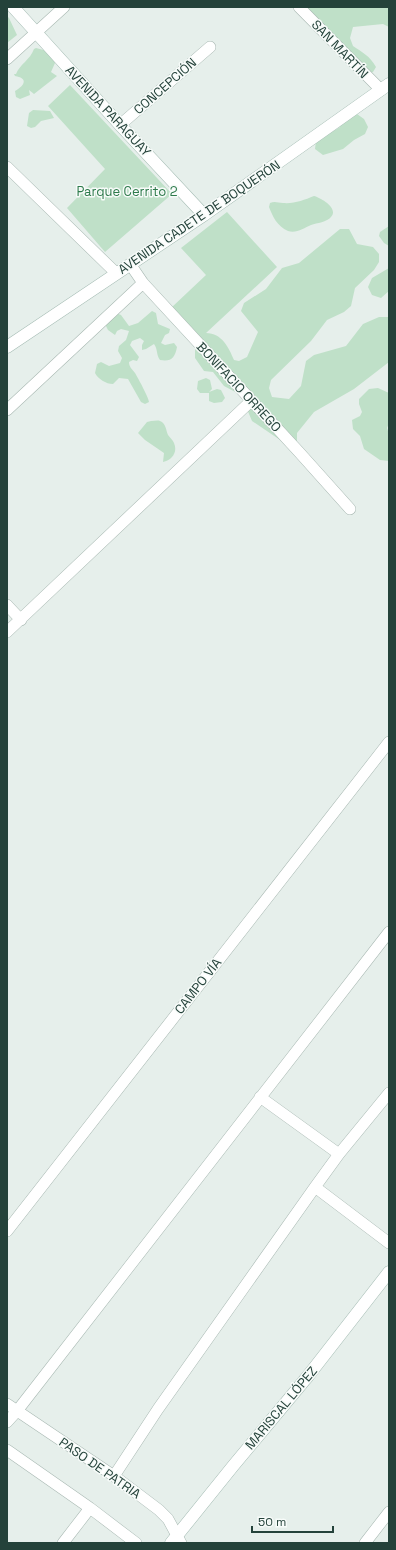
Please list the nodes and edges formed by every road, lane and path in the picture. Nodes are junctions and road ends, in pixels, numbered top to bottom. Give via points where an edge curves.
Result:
1 (13, 7) edge
2 (64, 7) edge
3 (299, 7) edge
4 (36, 32) junction
5 (210, 47) dead end
6 (7, 59) edge
7 (385, 87) edge
8 (120, 126) junction
9 (7, 167) edge
10 (204, 215) junction
11 (130, 264) junction
12 (116, 273) junction
13 (143, 283) junction
14 (7, 347) edge
15 (251, 401) junction
16 (7, 410) edge
17 (350, 509) dead end
18 (7, 605) edge
19 (21, 620) junction
20 (7, 632) edge
21 (389, 742) edge
22 (389, 932) edge
23 (389, 1093) edge
24 (260, 1097) junction
25 (339, 1154) junction
26 (315, 1187) junction
27 (7, 1231) edge
28 (389, 1243) edge
29 (389, 1272) edge
30 (7, 1404) edge
31 (17, 1411) junction
32 (7, 1422) edge
33 (7, 1450) edge
34 (114, 1476) junction
35 (90, 1508) junction
36 (389, 1512) edge
37 (176, 1541) edge
38 (63, 1543) edge
39 (136, 1543) edge
40 (365, 1543) edge

1 - 4 street, AVENIDA PARAGUAY
2 - 4 street
3 - 7 street, SAN MARTÍN
4 - 6 street
4 - 8 street, AVENIDA PARAGUAY
5 - 8 street, CONCEPCIÓN
7 - 10 street, AVENIDA CADETE DE BOQUERÓN
8 - 10 street, AVENIDA PARAGUAY
9 - 12 street
10 - 11 street, AVENIDA CADETE DE BOQUERÓN
11 - 12 street, AVENIDA CADETE DE BOQUERÓN
11 - 13 street, BONIFACIO ORREGO
12 - 14 street, AVENIDA CADETE DE BOQUERÓN
13 - 15 street, BONIFACIO ORREGO
13 - 16 street
15 - 17 street, BONIFACIO ORREGO
15 - 19 street
18 - 19 street
19 - 20 street
21 - 27 street, CAMPO VÍA
22 - 24 street
23 - 25 street
24 - 25 street
24 - 31 street
25 - 26 street
26 - 28 street
26 - 34 street via 162,1403
29 - 37 street, MARISCAL LÓPEZ
30 - 31 street, PASO DE PATRIA
31 - 32 street
31 - 34 street, PASO DE PATRIA
33 - 35 street
34 - 37 street, PASO DE PATRIA via 168,1519
35 - 38 street
35 - 39 street
36 - 40 street

